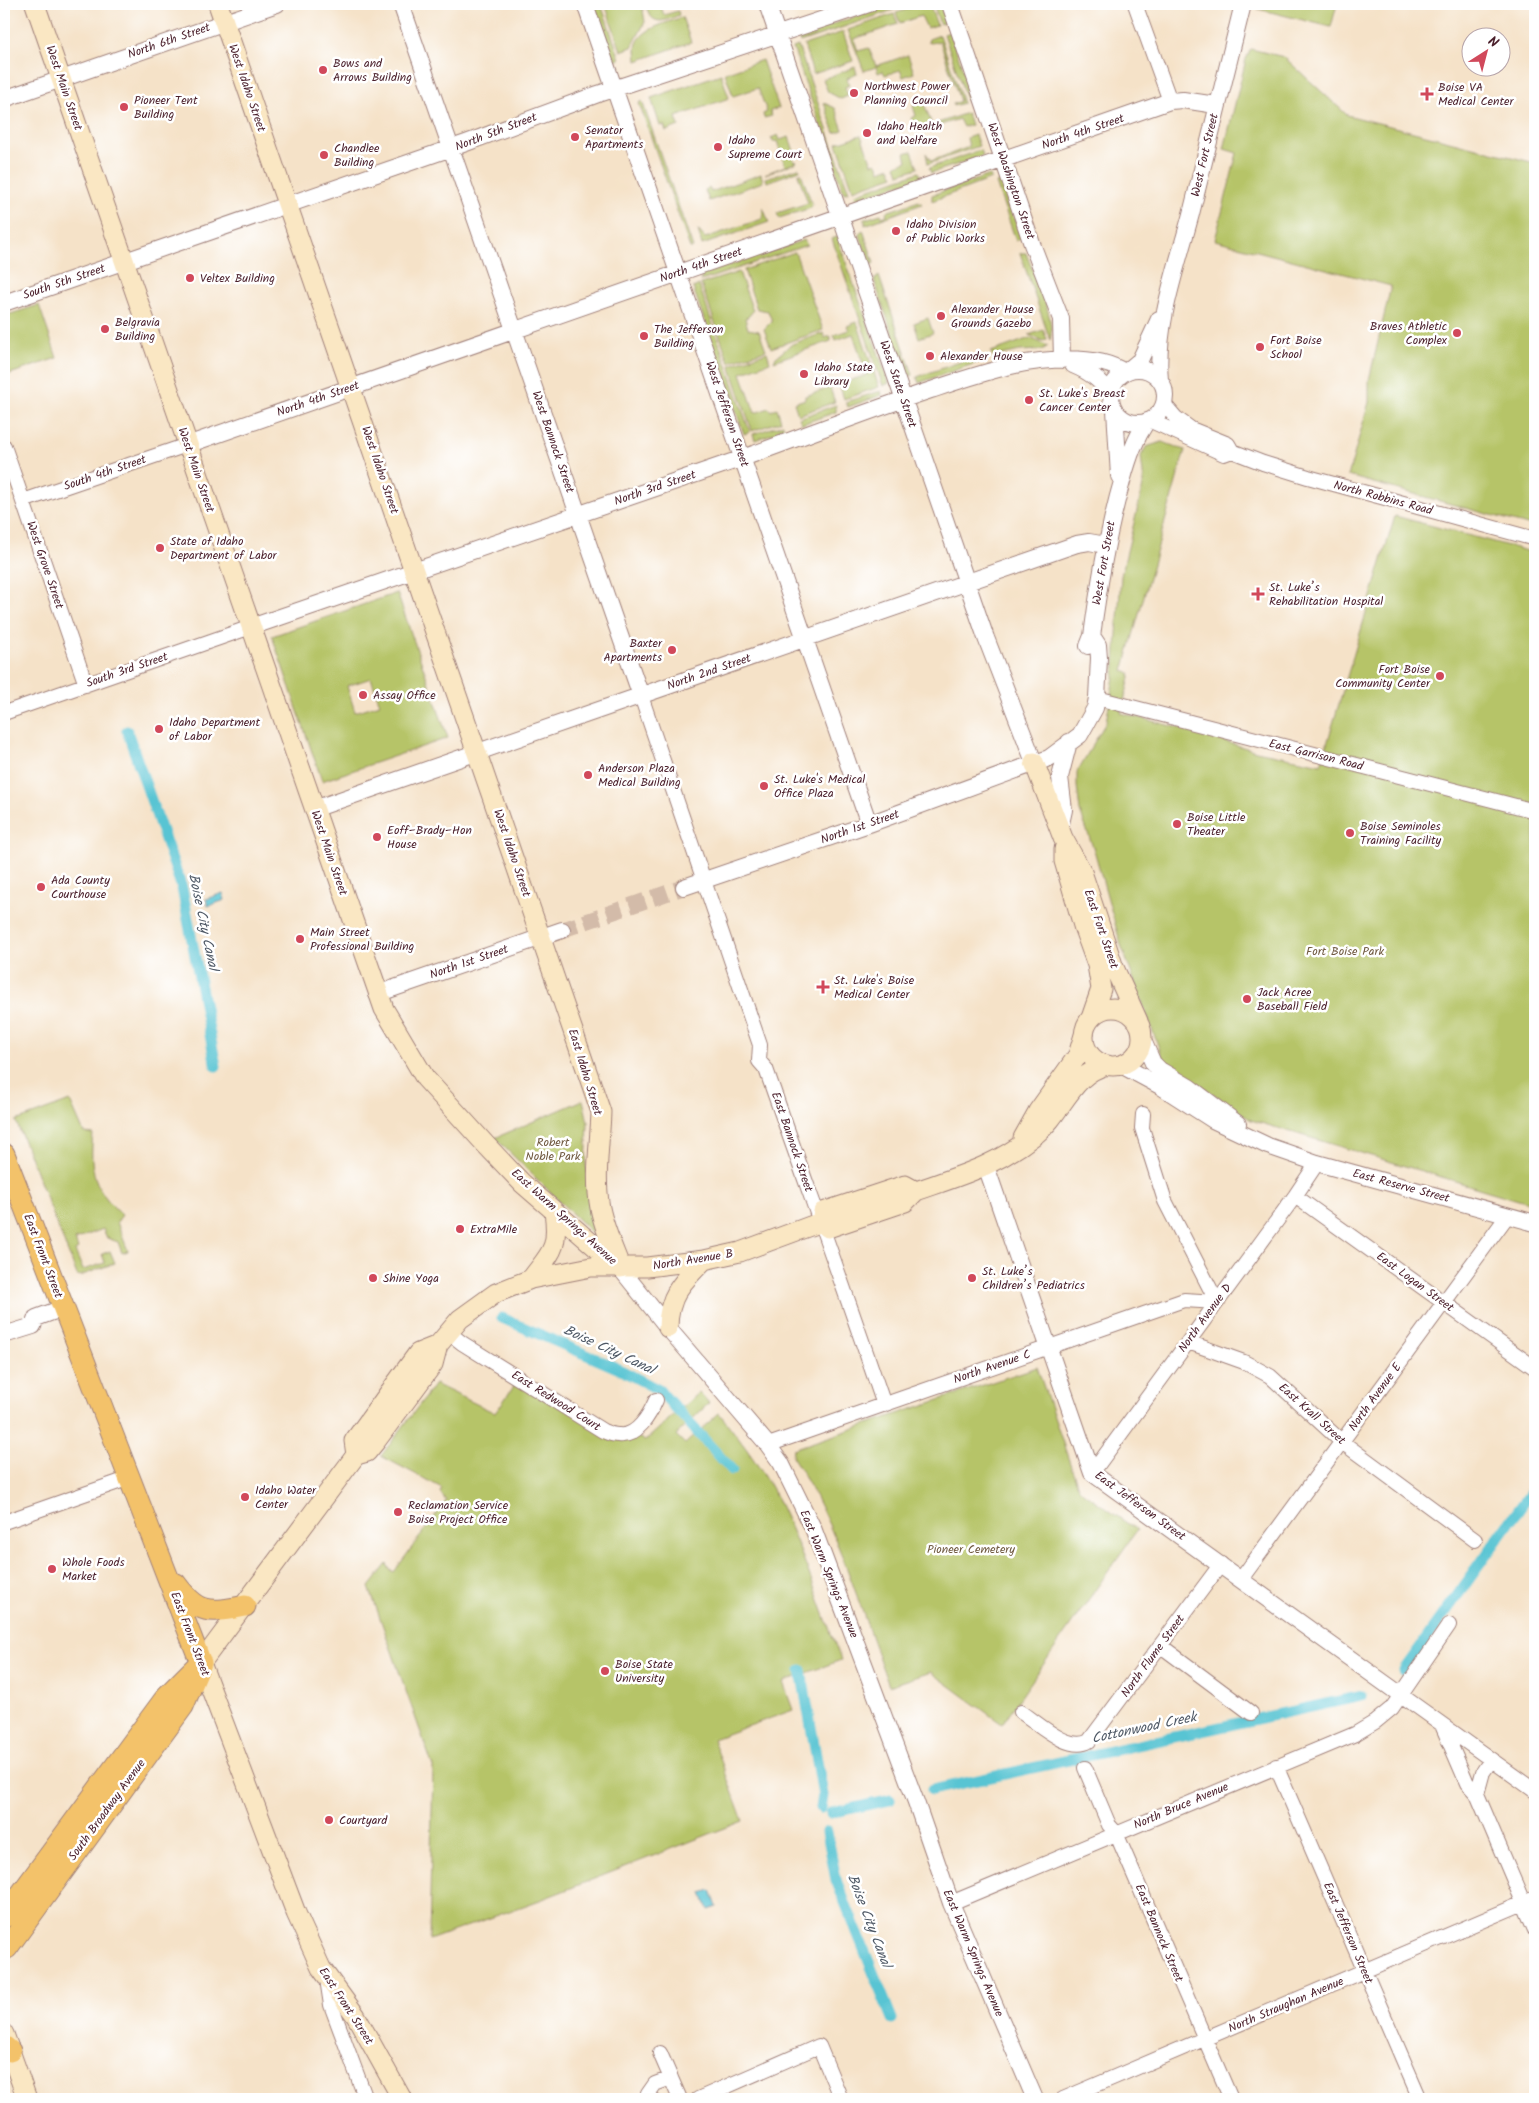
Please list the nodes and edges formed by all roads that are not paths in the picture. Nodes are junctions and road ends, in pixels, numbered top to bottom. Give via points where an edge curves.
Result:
1 (35, 4) edge
2 (218, 4) edge
3 (277, 4) edge
4 (402, 4) edge
5 (585, 4) edge
6 (767, 4) edge
7 (869, 4) edge
8 (950, 4) edge
9 (1135, 4) edge
10 (1242, 4) edge
11 (224, 22) junction
12 (778, 35) junction
13 (61, 78) junction
14 (615, 89) junction
15 (4, 98) edge
16 (1170, 101) junction
17 (1216, 105) junction
18 (452, 148) junction
19 (1003, 160) junction
20 (288, 205) junction
21 (840, 216) junction
22 (124, 262) junction
23 (678, 273) junction
24 (4, 303) edge
25 (1166, 306) junction
26 (514, 330) junction
27 (1062, 360) junction
28 (1125, 372) junction
29 (1160, 380) junction
30 (351, 387) junction
31 (1111, 394) junction
32 (904, 399) junction
33 (1164, 404) junction
34 (1115, 410) junction
35 (1148, 421) junction
36 (188, 444) junction
37 (4, 446) edge
38 (1232, 451) junction
39 (742, 458) junction
40 (1119, 491) junction
41 (23, 501) junction
42 (578, 514) junction
43 (1535, 538) edge
44 (1106, 546) junction
45 (415, 571) junction
46 (967, 582) junction
47 (251, 628) junction
48 (1092, 636) junction
49 (804, 639) junction
50 (86, 684) junction
51 (641, 696) junction
52 (1097, 698) junction
53 (4, 713) edge
54 (1067, 745) junction
55 (477, 752) junction
56 (1034, 762) junction
57 (314, 809) junction
58 (1535, 811) edge
59 (869, 824) junction
60 (1062, 833) junction
61 (705, 880) junction
62 (684, 887) tunnel mouth
63 (562, 930) tunnel mouth
64 (541, 937) junction
65 (377, 994) junction
66 (1087, 1026) junction
67 (1140, 1029) junction
68 (1114, 1065) junction
69 (1143, 1114) dead end
70 (1268, 1146) junction
71 (1018, 1147) junction
72 (4, 1154) edge
73 (1317, 1163) junction
74 (986, 1166) junction
75 (1295, 1196) junction
76 (554, 1212) junction
77 (1508, 1215) junction
78 (821, 1222) junction
79 (1535, 1223) edge
80 (704, 1260) junction
81 (620, 1268) junction
82 (530, 1279) junction
83 (1217, 1302) junction
84 (1444, 1303) junction
85 (63, 1308) junction
86 (36, 1318) junction
87 (4, 1324) edge
88 (668, 1328) junction
89 (4, 1335) edge
90 (443, 1339) junction
91 (1188, 1342) junction
92 (1048, 1347) junction
93 (1535, 1368) edge
94 (414, 1391) junction
95 (656, 1400) dead end
96 (884, 1404) junction
97 (374, 1413) junction
98 (1342, 1442) junction
99 (768, 1445) junction
100 (356, 1454) junction
101 (1092, 1472) junction
102 (130, 1478) junction
103 (4, 1522) edge
104 (1475, 1540) dead end
105 (1221, 1564) junction
106 (164, 1568) junction
107 (1241, 1579) junction
108 (245, 1606) junction
109 (1448, 1625) dead end
110 (1161, 1646) junction
111 (201, 1663) junction
112 (1401, 1695) junction
113 (1021, 1712) dead end
114 (1252, 1712) dead end
115 (1441, 1724) junction
116 (1491, 1760) junction
117 (1276, 1766) junction
118 (1085, 1768) dead end
119 (1535, 1791) edge
120 (1477, 1794) junction
121 (1116, 1833) junction
122 (1529, 1900) edge
123 (951, 1903) junction
124 (4, 1917) edge
125 (1535, 1930) edge
126 (4, 1949) edge
127 (1365, 1971) junction
128 (327, 1976) junction
129 (1205, 2039) junction
130 (6, 2044) edge
131 (660, 2053) dead end
132 (671, 2078) junction
133 (646, 2098) edge
134 (27, 2099) edge
135 (366, 2099) edge
136 (402, 2099) edge
137 (680, 2099) edge
138 (698, 2099) edge
139 (841, 2099) edge
140 (1036, 2099) edge
141 (1063, 2099) edge
142 (1231, 2099) edge
143 (1420, 2099) edge

1 - 13 main road, West Main Street
2 - 11 main road, West Idaho Street
3 - 11 street, North 6th Street
4 - 18 street, West Bannock Street
5 - 14 street, West Jefferson Street
6 - 12 street, West State Street
7 - 12 street, North 5th Street
8 - 19 street, West Washington Street
9 - 16 street
10 - 17 street, West Fort Street
11 - 13 street, North 6th Street
11 - 20 main road, West Idaho Street
12 - 14 street, North 5th Street
12 - 21 street, West State Street
13 - 15 street, North 6th Street
13 - 22 main road, West Main Street
14 - 18 street, North 5th Street
14 - 23 street, West Jefferson Street
16 - 17 street, North 4th Street
16 - 19 street, North 4th Street
17 - 25 street, West Fort Street
18 - 20 street, North 5th Street
18 - 26 street, West Bannock Street
19 - 21 street, North 4th Street
19 - 27 street, West Washington Street via 1061,320
20 - 22 street, North 5th Street
20 - 30 main road, West Idaho Street
21 - 23 street, North 4th Street
21 - 32 street, West State Street
22 - 24 street, South 5th Street
22 - 36 main road, West Main Street
23 - 26 street, North 4th Street
23 - 39 street, West Jefferson Street
25 - 28 street, West Fort Street via 1143,354
25 - 29 street, West Fort Street
26 - 30 street, North 4th Street
26 - 42 street, West Bannock Street
27 - 28 street, North 3rd Street via 1086,360
27 - 31 street, North 3rd Street via 1089,372
27 - 32 street, North 3rd Street via 1014,365
28 - 29 street via 1146,370
28 - 31 street via 1116,380
29 - 33 street via 1164,388
30 - 36 street, North 4th Street
30 - 45 main road, West Idaho Street
31 - 34 street
32 - 39 street, North 3rd Street
32 - 46 street, West State Street
33 - 35 street
33 - 38 street, North Robbins Road via 1191,429 1228,444
34 - 35 street via 1127,420
34 - 40 street, West Fort Street
35 - 38 street, North Robbins Road via 1224,454
35 - 40 street, West Fort Street via 1134,443
36 - 41 street, South 4th Street
36 - 47 main road, West Main Street
37 - 41 street, West Grove Street
38 - 43 street, North Robbins Road via 1308,478
39 - 42 street, North 3rd Street
39 - 49 street, West Jefferson Street
40 - 44 street, West Fort Street
41 - 50 street, West Grove Street
42 - 45 street, North 3rd Street
42 - 51 street, West Bannock Street
44 - 46 street, North 2nd Street via 1089,542 1077,544
44 - 48 street, West Fort Street
45 - 47 street, North 3rd Street
45 - 55 main road, West Idaho Street
46 - 49 street, North 2nd Street
46 - 56 street, West State Street
47 - 50 street, South 3rd Street
47 - 57 main road, West Main Street
48 - 52 street, West Fort Street via 1098,645
48 - 54 street, West Fort Street via 1088,646 1087,696
49 - 51 street, North 2nd Street
49 - 59 street, West Jefferson Street
50 - 53 street, South 3rd Street
51 - 55 street, North 2nd Street
51 - 61 street, West Bannock Street
52 - 54 street, West Fort Street via 1089,721 1080,735
52 - 58 street, East Garrison Road
54 - 56 street, West Fort Street via 1049,758
54 - 60 street via 1060,777 1064,810
55 - 57 street, North 2nd Street
55 - 64 main road, West Idaho Street
56 - 59 street, North 1st Street via 1012,773
56 - 60 main road, East Fort Street
57 - 65 main road, West Main Street
59 - 61 street, North 1st Street
60 - 66 main road, East Fort Street via 1064,861 1097,965 1100,989
60 - 67 main road, East Fort Street via 1082,872 1113,966
61 - 62 street, North 1st Street
61 - 78 street, East Bannock Street via 760,1045 759,1061 766,1069
63 - 64 street, North 1st Street
64 - 65 street, North 1st Street
64 - 81 main road, East Idaho Street via 600,1112 597,1179 600,1209
65 - 76 main road, East Warm Springs Avenue via 425,1078 522,1183
66 - 67 main road via 1106,1008 1115,1008 1124,1009
66 - 68 main road via 1085,1043 1093,1058
66 - 71 main road, East Fort Street via 1078,1055 1038,1111
67 - 68 main road via 1140,1047 1136,1055 1129,1061
67 - 70 street, East Reserve Street via 1153,1063 1160,1070 1189,1087
68 - 70 street, East Reserve Street via 1160,1086 1213,1120
68 - 71 main road, East Fort Street via 1089,1073 1072,1088 1040,1130
69 - 83 street via 1142,1128 1165,1201
70 - 73 street, East Reserve Street
71 - 74 main road, East Fort Street
72 - 85 main road, East Front Street
73 - 75 street, North Avenue D
73 - 77 street, East Reserve Street
74 - 78 main road, North Avenue B via 916,1191 905,1202 828,1228
74 - 92 street, East Jefferson Street
75 - 83 street, North Avenue D
75 - 84 street, East Logan Street
76 - 81 main road, East Warm Springs Avenue
76 - 82 main road via 557,1233 554,1248
77 - 79 street, East Reserve Street
77 - 84 street, North Avenue E
78 - 80 main road, North Avenue B via 740,1252
78 - 96 street, East Bannock Street
80 - 81 main road, North Avenue B
80 - 88 main road via 682,1282 673,1297 668,1312
81 - 82 main road, South Broadway Avenue via 591,1267
81 - 88 street, East Warm Springs Avenue
82 - 90 main road, South Broadway Avenue via 496,1293 460,1319
83 - 91 street, North Avenue D
83 - 92 street, North Avenue C via 1184,1300
84 - 93 street, East Logan Street
84 - 98 street, North Avenue E
85 - 86 street
85 - 102 main road, East Front Street
86 - 87 street via 29,1316
86 - 89 street via 33,1326
88 - 99 street, East Warm Springs Avenue
90 - 94 main road, South Broadway Avenue via 433,1364
90 - 95 street, East Redwood Court via 462,1343 603,1431 620,1436 631,1434 650,1415
90 - 97 main road, South Broadway Avenue via 418,1353
91 - 98 street, East Krall Street via 1244,1362 1270,1376
91 - 101 street, North Avenue D
92 - 96 street, North Avenue C
92 - 101 street, East Jefferson Street
94 - 97 main road via 403,1393 381,1416
94 - 100 main road, South Broadway Avenue via 370,1449 365,1454
96 - 99 street, North Avenue C
97 - 100 main road, South Broadway Avenue via 354,1441
98 - 104 street, East Krall Street
98 - 107 street, North Avenue E
99 - 123 street, East Warm Springs Avenue via 781,1462 813,1528
100 - 108 main road, South Broadway Avenue
101 - 105 street, East Jefferson Street
102 - 103 street
102 - 106 main road, East Front Street
105 - 107 street, East Jefferson Street
105 - 110 street, North Flume Street
106 - 108 main road via 194,1605 212,1610
106 - 111 main road, East Front Street
107 - 112 street, East Jefferson Street
108 - 111 main road, South Broadway Avenue
109 - 112 street, North Bruce Avenue
110 - 113 street, North Flume Street via 1096,1734 1083,1745 1062,1740
110 - 114 street
111 - 124 main road, South Broadway Avenue via 167,1696
111 - 126 main road, South Broadway Avenue via 182,1706
111 - 128 main road, East Front Street via 296,1913
112 - 115 street
112 - 117 street, North Bruce Avenue via 1392,1708 1355,1734
115 - 116 street
115 - 120 street via 1467,1783
116 - 119 street
116 - 120 street via 1483,1772
117 - 121 street, North Bruce Avenue
117 - 127 street, East Jefferson Street
118 - 121 street, East Bannock Street via 1109,1825
120 - 122 street
121 - 123 street, North Bruce Avenue
121 - 129 street, East Bannock Street
122 - 125 street
122 - 127 street, North Straughan Avenue
123 - 140 street, East Warm Springs Avenue
127 - 129 street, North Straughan Avenue
127 - 143 street, East Jefferson Street
128 - 135 street via 331,2005
128 - 136 main road, East Front Street via 356,2016
129 - 141 street, North Straughan Avenue
129 - 142 street, East Bannock Street
130 - 134 main road
131 - 132 street
132 - 133 street via 655,2084
132 - 137 street
138 - 139 street via 819,2046

